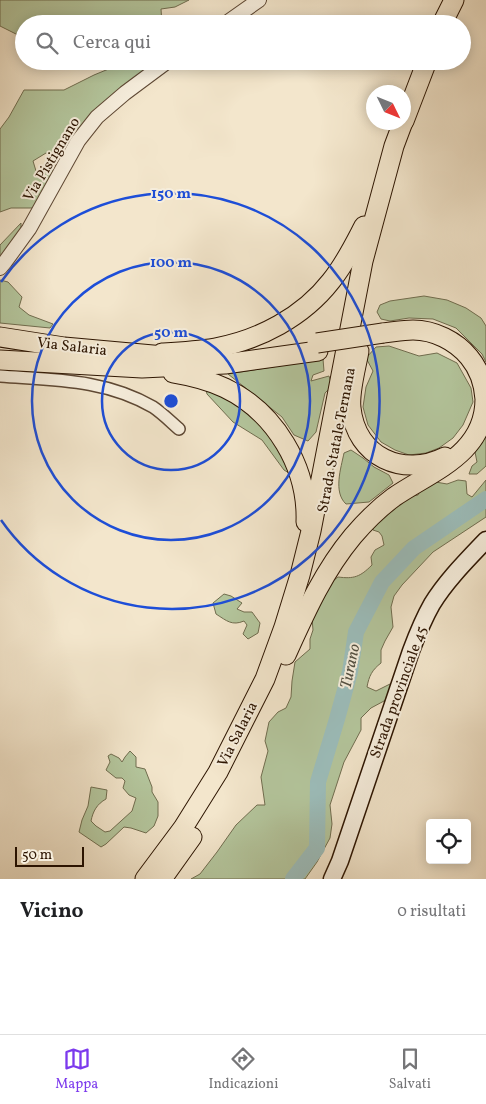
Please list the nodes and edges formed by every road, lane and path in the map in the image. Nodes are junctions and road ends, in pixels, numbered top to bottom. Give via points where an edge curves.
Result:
1 (259, 0) edge
2 (454, 0) edge
3 (238, 15) edge
4 (446, 15) edge
5 (156, 70) edge
6 (423, 70) edge
7 (411, 102) edge
8 (400, 130) edge
9 (382, 186) junction
10 (374, 221) junction
11 (0, 268) edge
12 (359, 323) junction
13 (0, 337) edge
14 (383, 337) junction
15 (0, 360) edge
16 (143, 361) junction
17 (0, 376) edge
18 (179, 429) dead end
19 (486, 540) edge
20 (300, 575) junction
21 (286, 655) junction
22 (146, 879) edge
23 (162, 879) edge
24 (332, 879) edge

1 - 3 street
2 - 4 highway
5 - 11 street, Via Pistignano via 97,117 78,141 29,229
6 - 7 highway, Strada Statale Ternana
8 - 9 highway, Strada Statale Ternana
9 - 10 highway, Strada Statale Ternana
9 - 16 highway via 352,250 331,282 290,318 270,330 230,345
10 - 12 highway, Strada Statale Ternana
10 - 20 highway, Strada Statale Ternana via 363,261
12 - 14 highway via 361,339 350,407 364,443 394,463 421,465 438,460 459,446 473,425 477,400 471,373 454,352 437,342
12 - 21 highway, Strada Statale Ternana via 311,570
13 - 16 highway, Via Salaria
14 - 16 highway via 225,364
14 - 21 highway via 412,330 426,331 463,350 477,369 483,386 485,404 482,421 470,444 459,456 394,498 352,536 317,589
15 - 16 highway, Via Salaria
16 - 20 highway via 224,388 250,404 280,434 299,474 306,508
17 - 18 street via 78,382 120,391 154,408
19 - 24 main road, Strada provinciale 45 via 433,603 410,650
20 - 22 highway, Via Salaria via 265,679 246,718 218,772
21 - 23 highway, Via Salaria via 277,683 229,778

